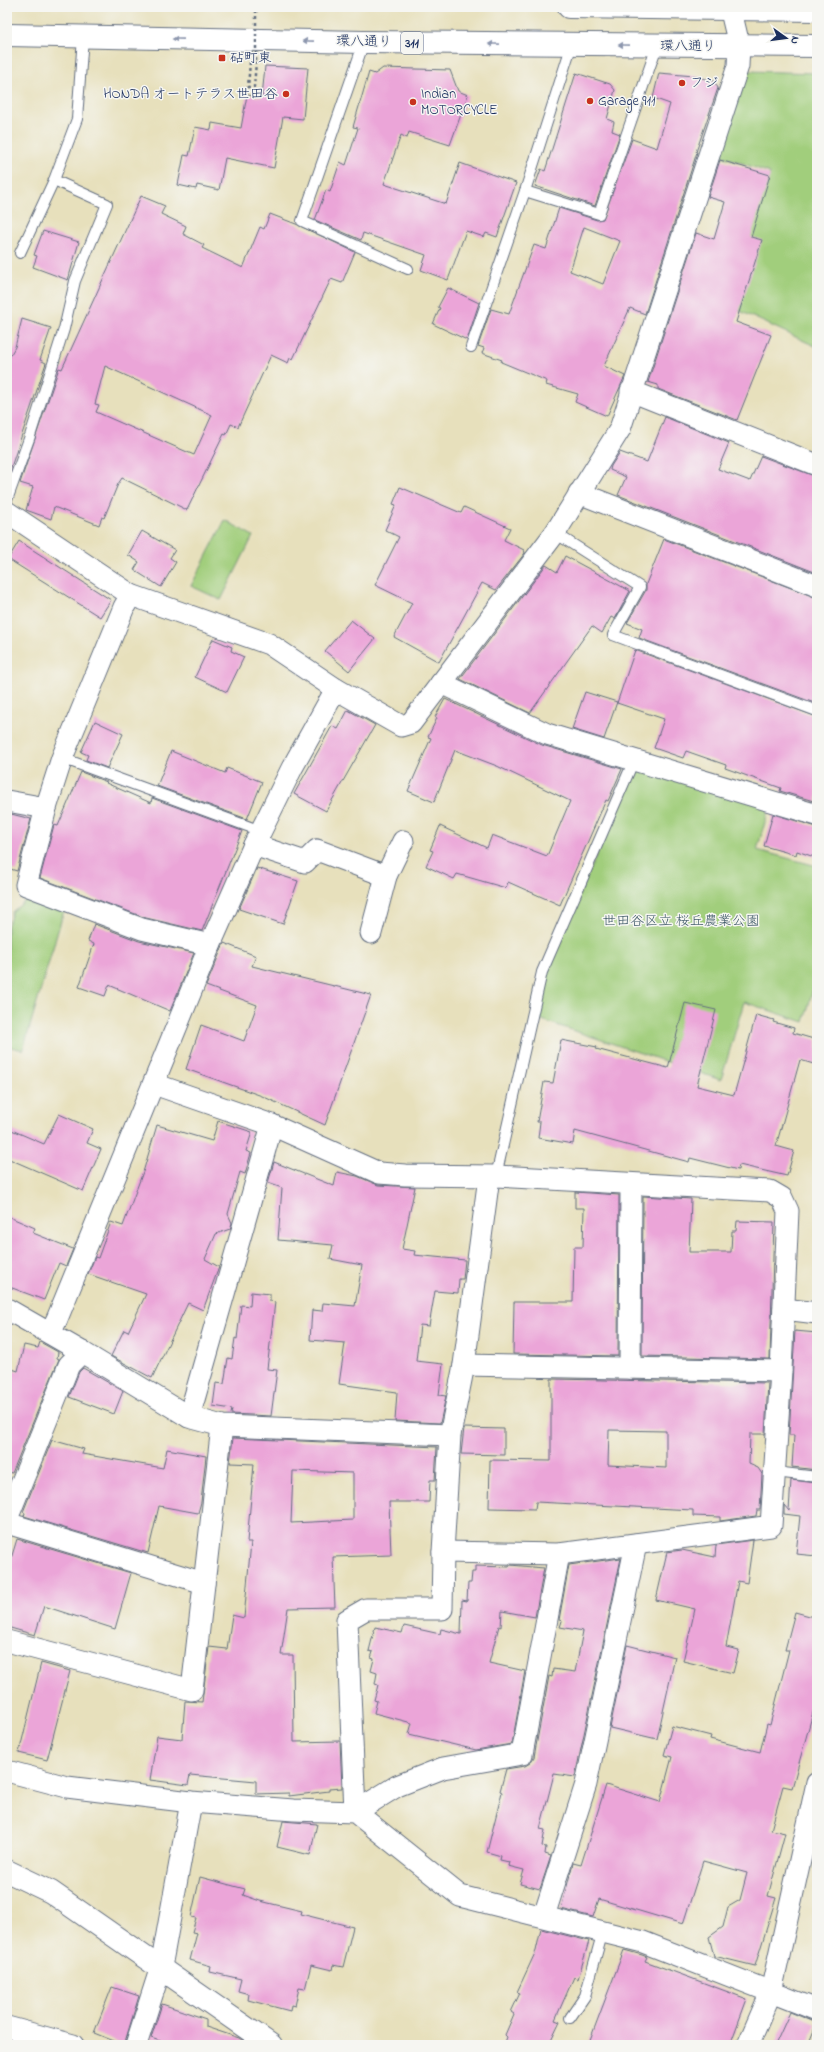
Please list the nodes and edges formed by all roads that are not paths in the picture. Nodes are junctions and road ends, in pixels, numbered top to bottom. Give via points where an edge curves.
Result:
1 (569, 7) edge
2 (730, 8) edge
3 (817, 10) edge
4 (7, 35) edge
5 (83, 37) junction
6 (364, 42) junction
7 (572, 44) junction
8 (739, 45) junction
9 (657, 46) junction
10 (817, 46) edge
11 (54, 180) junction
12 (525, 191) junction
13 (20, 254) dead end
14 (408, 269) dead end
15 (471, 347) dead end
16 (631, 391) junction
17 (817, 465) edge
18 (579, 493) junction
19 (7, 500) edge
20 (7, 512) edge
21 (554, 533) junction
22 (817, 586) edge
23 (131, 594) junction
24 (441, 683) junction
25 (336, 689) junction
26 (817, 711) edge
27 (62, 758) junction
28 (634, 760) junction
29 (7, 801) edge
30 (46, 808) junction
31 (817, 815) edge
32 (258, 838) junction
33 (403, 841) dead end
34 (386, 876) junction
35 (371, 932) dead end
36 (210, 945) junction
37 (154, 1084) junction
38 (272, 1125) junction
39 (492, 1176) junction
40 (631, 1184) junction
41 (7, 1309) edge
42 (784, 1309) junction
43 (817, 1313) edge
44 (50, 1333) junction
45 (82, 1352) junction
46 (464, 1365) junction
47 (630, 1368) junction
48 (781, 1371) junction
49 (189, 1417) junction
50 (222, 1426) junction
51 (450, 1436) junction
52 (774, 1472) junction
53 (817, 1477) edge
54 (7, 1519) edge
55 (7, 1523) edge
56 (636, 1544) junction
57 (443, 1552) junction
58 (559, 1554) junction
59 (204, 1583) junction
60 (7, 1641) edge
61 (7, 1771) edge
62 (817, 1783) edge
63 (191, 1802) junction
64 (355, 1812) junction
65 (7, 1871) edge
66 (544, 1916) junction
67 (603, 1932) junction
68 (161, 1967) junction
69 (771, 1992) junction
70 (817, 2010) edge
71 (570, 2018) dead end
72 (7, 2027) edge
73 (73, 2045) edge
74 (136, 2045) edge
75 (271, 2045) edge
76 (748, 2045) edge

1 - 2 main road
2 - 3 main road
2 - 8 street
4 - 5 main road, 環八通り / 311
6 -> 5 main road, 環八通り / 311
5 - 11 lane via 77,119
7 -> 6 main road, 環八通り / 311
6 - 14 lane via 302,221
9 -> 7 main road, 環八通り / 311
7 - 12 lane
8 - 9 main road, 環八通り / 311
8 - 10 main road, 環八通り / 311
8 - 16 street via 738,66 720,125
9 - 12 lane via 599,214
11 - 13 lane
11 - 19 lane via 107,204 74,281 64,329
12 - 15 lane
16 - 17 street
16 - 18 street via 620,429
18 - 21 street
18 - 22 street
20 - 23 street
21 - 24 street
21 - 26 lane via 640,587 613,635
23 - 25 street via 269,644
23 - 27 street
24 - 25 street via 411,723 400,726
24 - 28 street via 547,734
25 - 32 street via 292,768
27 - 30 street
27 - 32 lane
28 - 31 street
28 - 39 lane via 542,972
29 - 30 street
30 - 36 street via 26,885 142,928
32 - 34 street via 305,862 317,850
32 - 36 street
33 - 34 street
34 - 35 street
36 - 37 street
37 - 38 street
37 - 44 street
38 - 39 street via 380,1173
38 - 49 street
39 - 40 street
39 - 46 street
40 - 42 street via 770,1191 782,1198 788,1211
40 - 47 street
41 - 44 street
42 - 43 street
42 - 48 street
44 - 45 street
45 - 49 street
45 - 54 street via 69,1365
46 - 47 street
46 - 51 street
47 - 48 street
48 - 52 street
49 - 50 street
50 - 51 street
50 - 59 street
51 - 57 street
52 - 53 lane
52 - 56 street via 771,1526
55 - 59 street
56 - 58 street
56 - 66 street via 586,1784
57 - 58 street
57 - 64 street via 442,1609 366,1609 347,1620
58 - 64 street via 522,1754 443,1768 397,1786
59 - 60 street via 192,1690
61 - 63 street via 67,1787
62 - 69 street
63 - 64 street
63 - 68 street
64 - 66 street via 460,1896
65 - 68 main road via 51,1892
66 - 67 street
67 - 69 street via 643,1942
67 - 71 lane via 585,1996
68 - 74 street
68 - 75 main road
69 - 70 street
69 - 76 street
72 - 73 street

